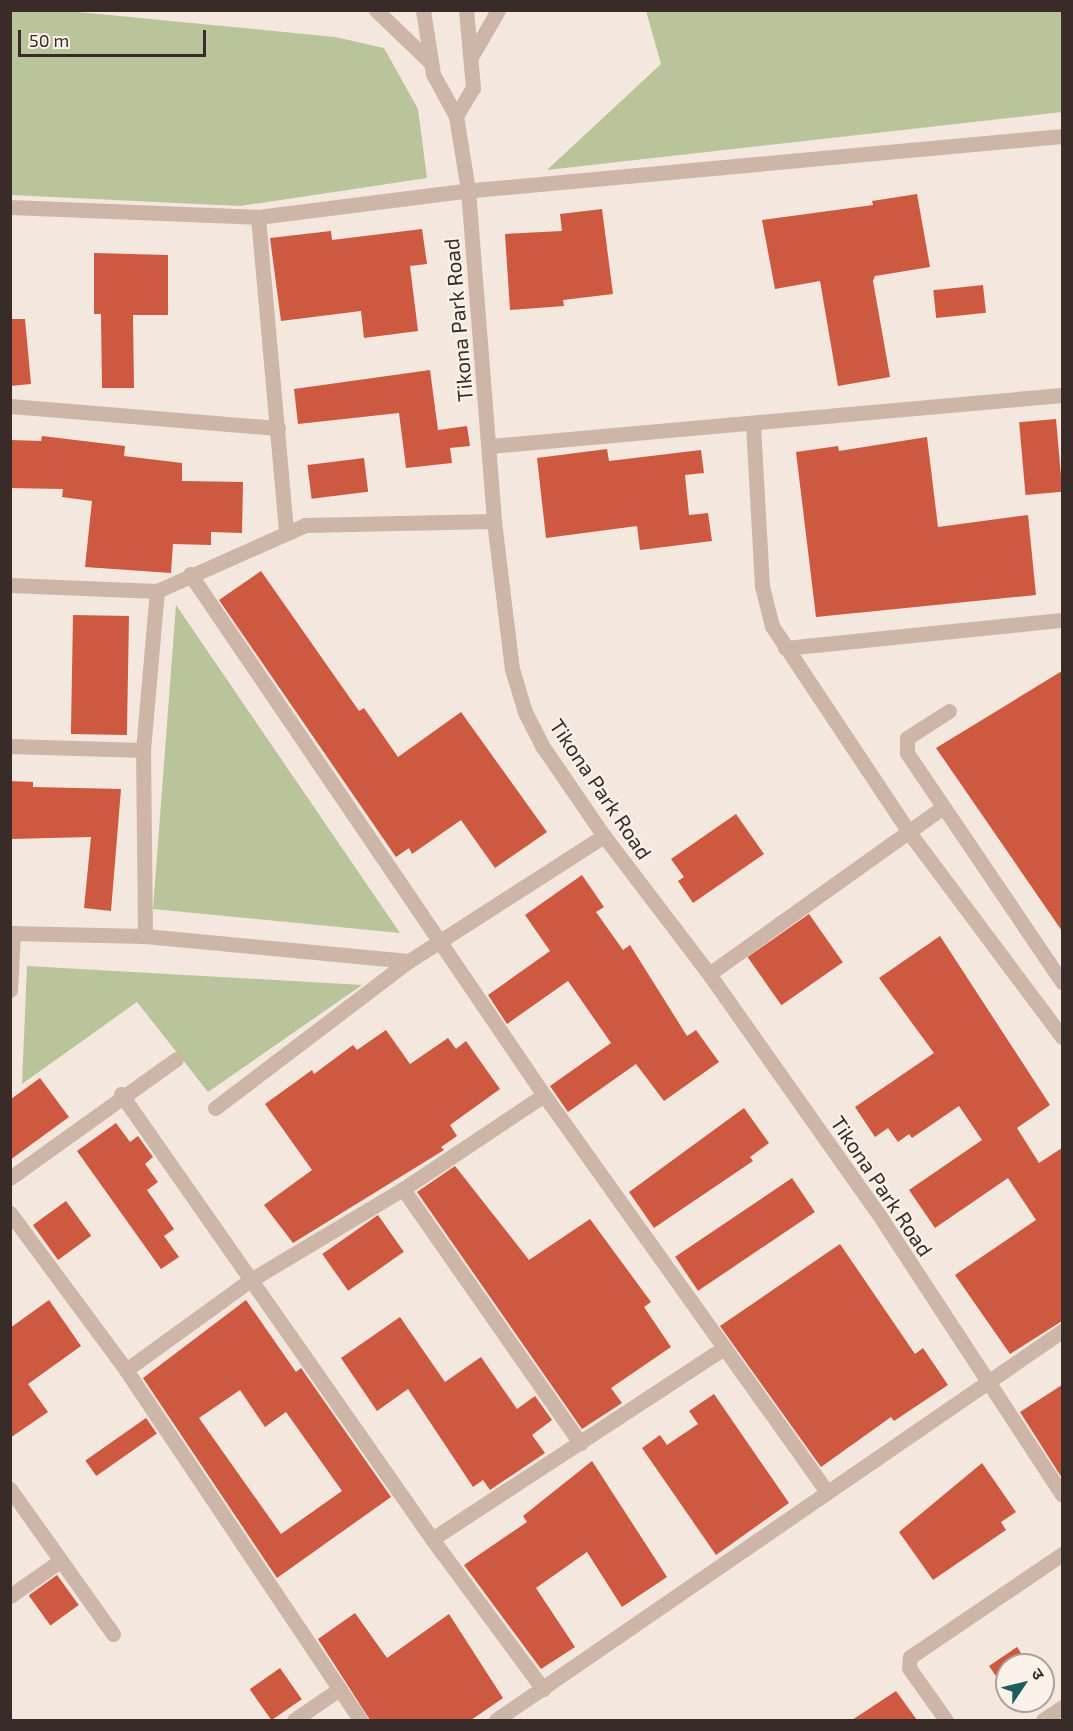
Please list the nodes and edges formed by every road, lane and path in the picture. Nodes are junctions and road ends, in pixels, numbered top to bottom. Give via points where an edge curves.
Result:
1 (376, 10) edge
2 (423, 10) edge
3 (466, 10) edge
4 (498, 10) edge
5 (471, 57) junction
6 (431, 63) junction
7 (456, 116) junction
8 (1062, 136) edge
9 (468, 190) junction
10 (10, 207) edge
11 (258, 217) junction
12 (1062, 395) edge
13 (10, 405) edge
14 (753, 425) junction
15 (278, 428) junction
16 (490, 447) junction
17 (494, 521) junction
18 (286, 530) junction
19 (190, 574) junction
20 (10, 585) edge
21 (157, 591) junction
22 (1062, 620) edge
23 (785, 648) junction
24 (949, 711) dead end
25 (10, 746) edge
26 (143, 750) junction
27 (943, 807) junction
28 (908, 831) junction
29 (604, 836) junction
30 (12, 933) edge
31 (146, 936) junction
32 (442, 939) junction
33 (409, 961) junction
34 (709, 974) junction
35 (1062, 982) edge
36 (10, 990) edge
37 (1062, 1036) edge
38 (176, 1059) dead end
39 (121, 1094) junction
40 (544, 1095) junction
41 (215, 1108) dead end
42 (10, 1178) edge
43 (403, 1189) junction
44 (10, 1213) edge
45 (249, 1281) junction
46 (1062, 1331) edge
47 (724, 1348) junction
48 (126, 1370) junction
49 (986, 1383) junction
50 (580, 1443) junction
51 (10, 1490) edge
52 (826, 1491) junction
53 (1062, 1495) edge
54 (432, 1539) junction
55 (1062, 1554) edge
56 (60, 1561) junction
57 (10, 1596) edge
58 (113, 1634) dead end
59 (543, 1689) junction
60 (338, 1690) junction
61 (1062, 1707) edge
62 (294, 1720) edge
63 (360, 1720) edge
64 (496, 1720) edge
65 (946, 1720) edge
66 (1043, 1720) edge

1 - 6 street, Tikona Park Road
2 - 6 street, Tikona Park Road
3 - 5 street
4 - 5 street
5 - 7 street via 473,88
6 - 7 street, Tikona Park Road
7 - 9 street, Tikona Park Road
8 - 9 street
9 - 11 street
9 - 16 street, Tikona Park Road
10 - 11 street
11 - 15 street
12 - 14 street
13 - 15 street
14 - 16 street
14 - 23 street via 762,586 772,626
15 - 18 street
16 - 17 street, Tikona Park Road
17 - 18 street via 331,522
17 - 29 street, Tikona Park Road via 516,689 543,747
18 - 19 street
19 - 21 street
19 - 32 street
20 - 21 street
21 - 26 street
22 - 23 street
23 - 28 street
24 - 27 street via 907,738 904,747
25 - 26 street
26 - 31 street
27 - 28 street
27 - 35 street
28 - 34 street
28 - 37 street
29 - 32 street
29 - 34 street, Tikona Park Road
30 - 31 street
30 - 36 street
31 - 33 street
32 - 33 street
32 - 40 street
33 - 41 street
34 - 49 street, Tikona Park Road via 883,1221
38 - 39 street
39 - 42 street
39 - 45 street
40 - 43 street
40 - 47 street
43 - 45 street
43 - 50 street
44 - 48 street
45 - 48 street
45 - 54 street
46 - 49 street
47 - 50 street
47 - 52 street
48 - 60 street
49 - 52 street
49 - 53 street, Tikona Park Road
50 - 54 street
51 - 56 street
52 - 59 street
54 - 59 street
55 - 65 street via 910,1657 909,1668
56 - 57 street
56 - 58 street
59 - 64 street
60 - 62 street
60 - 63 street
61 - 66 street

